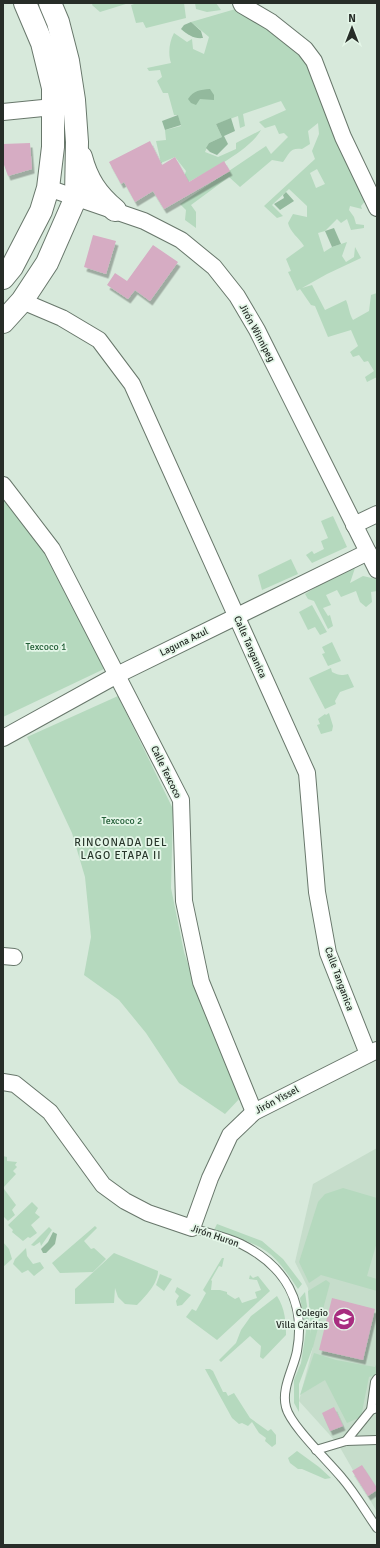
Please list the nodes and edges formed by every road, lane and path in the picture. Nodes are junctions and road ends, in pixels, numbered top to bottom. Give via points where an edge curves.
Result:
1 (25, 3) edge
2 (50, 3) edge
3 (241, 3) edge
4 (53, 107) junction
5 (3, 112) edge
6 (77, 142) junction
7 (48, 188) junction
8 (76, 197) junction
9 (377, 208) edge
10 (114, 210) junction
11 (3, 278) edge
12 (22, 301) junction
13 (3, 322) edge
14 (3, 485) edge
15 (377, 514) edge
16 (354, 525) junction
17 (368, 552) junction
18 (377, 570) edge
19 (237, 617) junction
20 (117, 675) junction
21 (3, 738) edge
22 (372, 1052) edge
23 (3, 1082) edge
24 (254, 1112) junction
25 (192, 1228) junction
26 (377, 1379) edge
27 (374, 1409) edge
28 (377, 1440) edge
29 (346, 1441) junction
30 (316, 1450) junction
31 (377, 1528) edge

1 - 4 street via 42,43 53,88
2 - 6 street via 58,22 68,61
3 - 9 street via 299,44 314,61 343,137
4 - 5 street
4 - 7 street via 53,147
6 - 8 street
6 - 10 street via 89,181
7 - 8 street, Jirón Winnipeg
7 - 11 street via 40,211 12,267
8 - 10 street, Jirón Winnipeg
8 - 12 street via 47,263
10 - 16 street, Jirón Winnipeg via 144,221 181,240 214,267 237,296 257,330
12 - 13 street
12 - 19 street, Calle Tanganica via 62,318 99,340 132,384
14 - 20 street, Calle Texcoco via 52,549
15 - 16 street
16 - 17 street, Jirón Winnipeg
17 - 18 street, Jirón Winnipeg
17 - 19 street, Laguna Azul
19 - 20 street, Laguna Azul
19 - 22 street, Calle Tanganica via 307,773 317,892 328,953
20 - 21 street, Laguna Azul
20 - 24 street, Calle Texcoco via 181,800 184,901 201,982
22 - 24 street, Jirón Yissel
23 - 25 street, Jirón Huron via 15,1084 50,1112 103,1185 148,1213
24 - 25 street, Jirón Yissel via 230,1136 210,1178
25 - 30 lane, Jirón Huron via 241,1244 284,1277 295,1299 299,1323 297,1351 285,1392 286,1407 292,1420
26 - 27 lane
27 - 29 lane
28 - 29 lane
29 - 30 lane
30 - 31 lane, Jirón Huron via 343,1479

